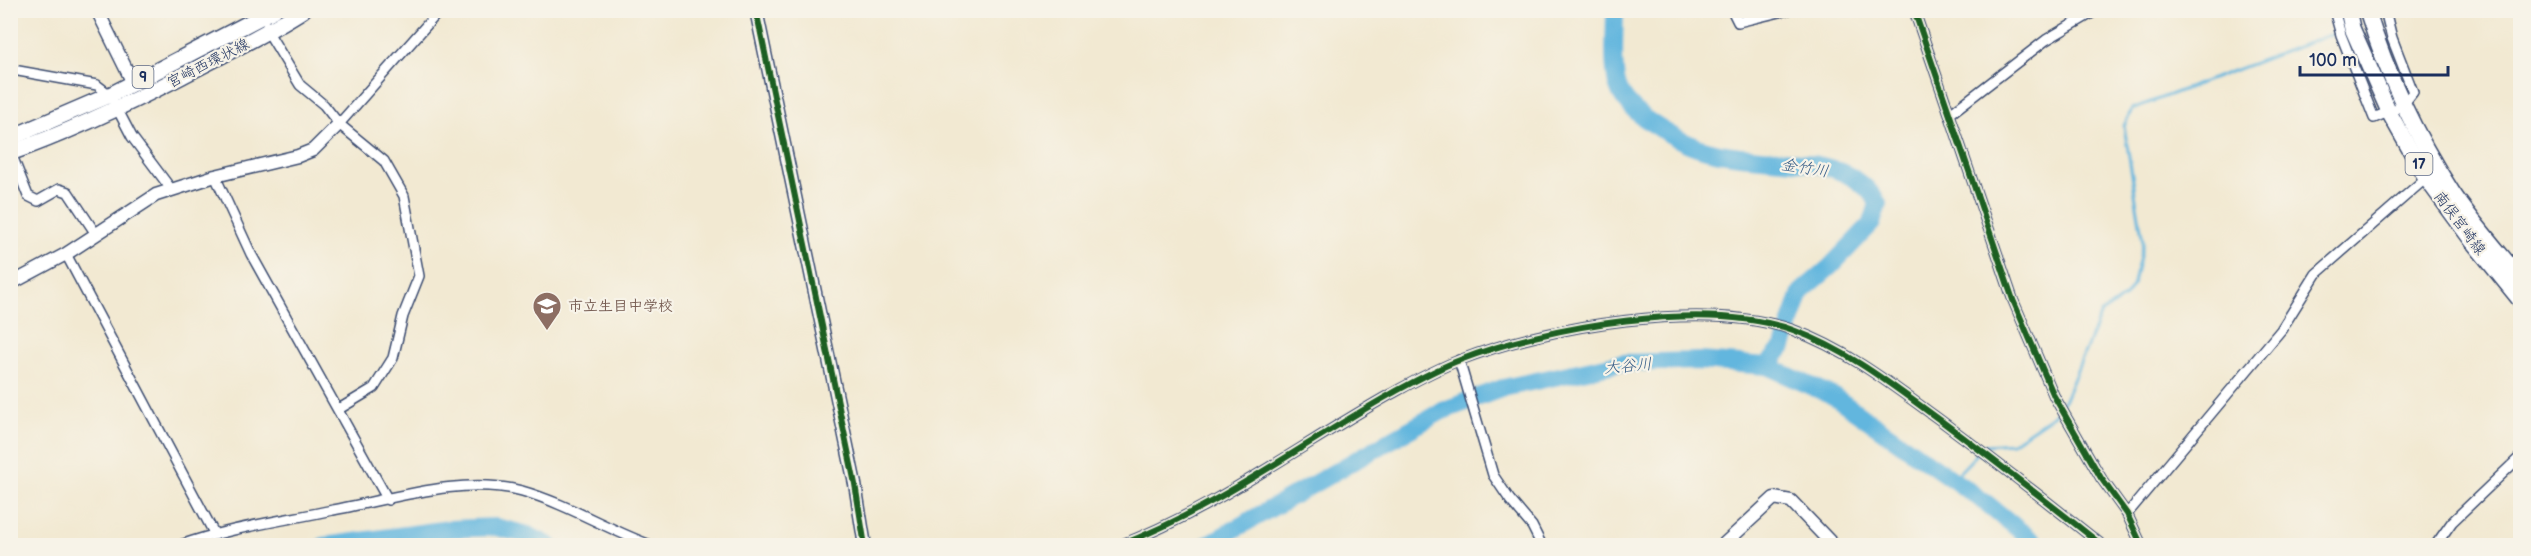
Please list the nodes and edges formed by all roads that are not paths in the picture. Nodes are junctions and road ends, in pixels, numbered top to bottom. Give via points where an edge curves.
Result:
1 (97, 10) edge
2 (303, 10) edge
3 (440, 10) edge
4 (756, 10) edge
5 (1732, 10) edge
6 (1788, 10) edge
7 (1914, 10) edge
8 (2097, 10) edge
9 (2334, 10) edge
10 (2348, 10) edge
11 (2367, 10) edge
12 (2385, 10) edge
13 (268, 12) edge
14 (268, 32) junction
15 (13, 70) dead end
16 (133, 83) junction
17 (110, 94) junction
18 (118, 108) junction
19 (2396, 109) junction
20 (1950, 114) junction
21 (339, 124) junction
22 (10, 138) edge
23 (11, 153) edge
24 (215, 176) junction
25 (2426, 178) junction
26 (171, 189) junction
27 (96, 234) junction
28 (66, 254) junction
29 (2520, 278) edge
30 (10, 284) edge
31 (2520, 300) edge
32 (1460, 363) junction
33 (339, 409) junction
34 (2520, 457) edge
35 (388, 500) junction
36 (2127, 514) junction
37 (215, 535) junction
38 (178, 546) edge
39 (653, 546) edge
40 (865, 546) edge
41 (1118, 546) edge
42 (1542, 546) edge
43 (1722, 546) edge
44 (1834, 546) edge
45 (2103, 546) edge
46 (2142, 546) edge
47 (2435, 546) edge

1 - 16 street
2 - 14 main road, 宮崎西環状線 / 9
3 - 21 street
4 - 40 street
5 - 6 street via 1738,22
7 - 20 street
8 - 20 street via 2046,40
9 - 19 street via 2374,118
10 - 19 main road, 南俣宮崎線 / 17 via 2352,28
11 - 19 main road, 南俣宮崎線 / 17
12 - 19 street via 2413,92
13 - 14 street
13 - 16 main road, 宮崎西環状線 / 9
14 - 18 main road, 宮崎西環状線 / 9
14 - 21 street via 300,85
15 - 17 street via 97,85
16 - 17 main road, 宮崎西環状線 / 9
17 - 18 street
17 - 22 main road, 宮崎西環状線 / 9
18 - 23 main road, 宮崎西環状線 / 9
18 - 26 street via 132,137
19 - 25 main road, 南俣宮崎線 / 17
19 - 29 main road, 南俣宮崎線 / 17 via 2454,194
20 - 36 street via 2013,300 2054,396 2101,478
21 - 24 street via 313,150
21 - 33 street via 384,161 404,196 418,276 393,358 374,388
23 - 27 street via 28,196 38,201 59,189 68,192
24 - 26 street
24 - 33 street via 251,254
25 - 31 main road, 南俣宮崎線 / 17
25 - 36 street via 2316,274 2281,330
26 - 27 street
27 - 28 street
28 - 30 street
28 - 37 street
32 - 41 street via 1389,395 1167,525
32 - 42 street via 1493,475 1532,526
32 - 45 street via 1485,351 1579,327 1700,316 1773,324 1837,349 1873,371
33 - 35 street
34 - 47 street via 2452,522
35 - 37 street via 243,526
35 - 39 street via 449,487 489,485 553,502
36 - 46 street
37 - 38 street
43 - 44 street via 1774,498 1791,501

